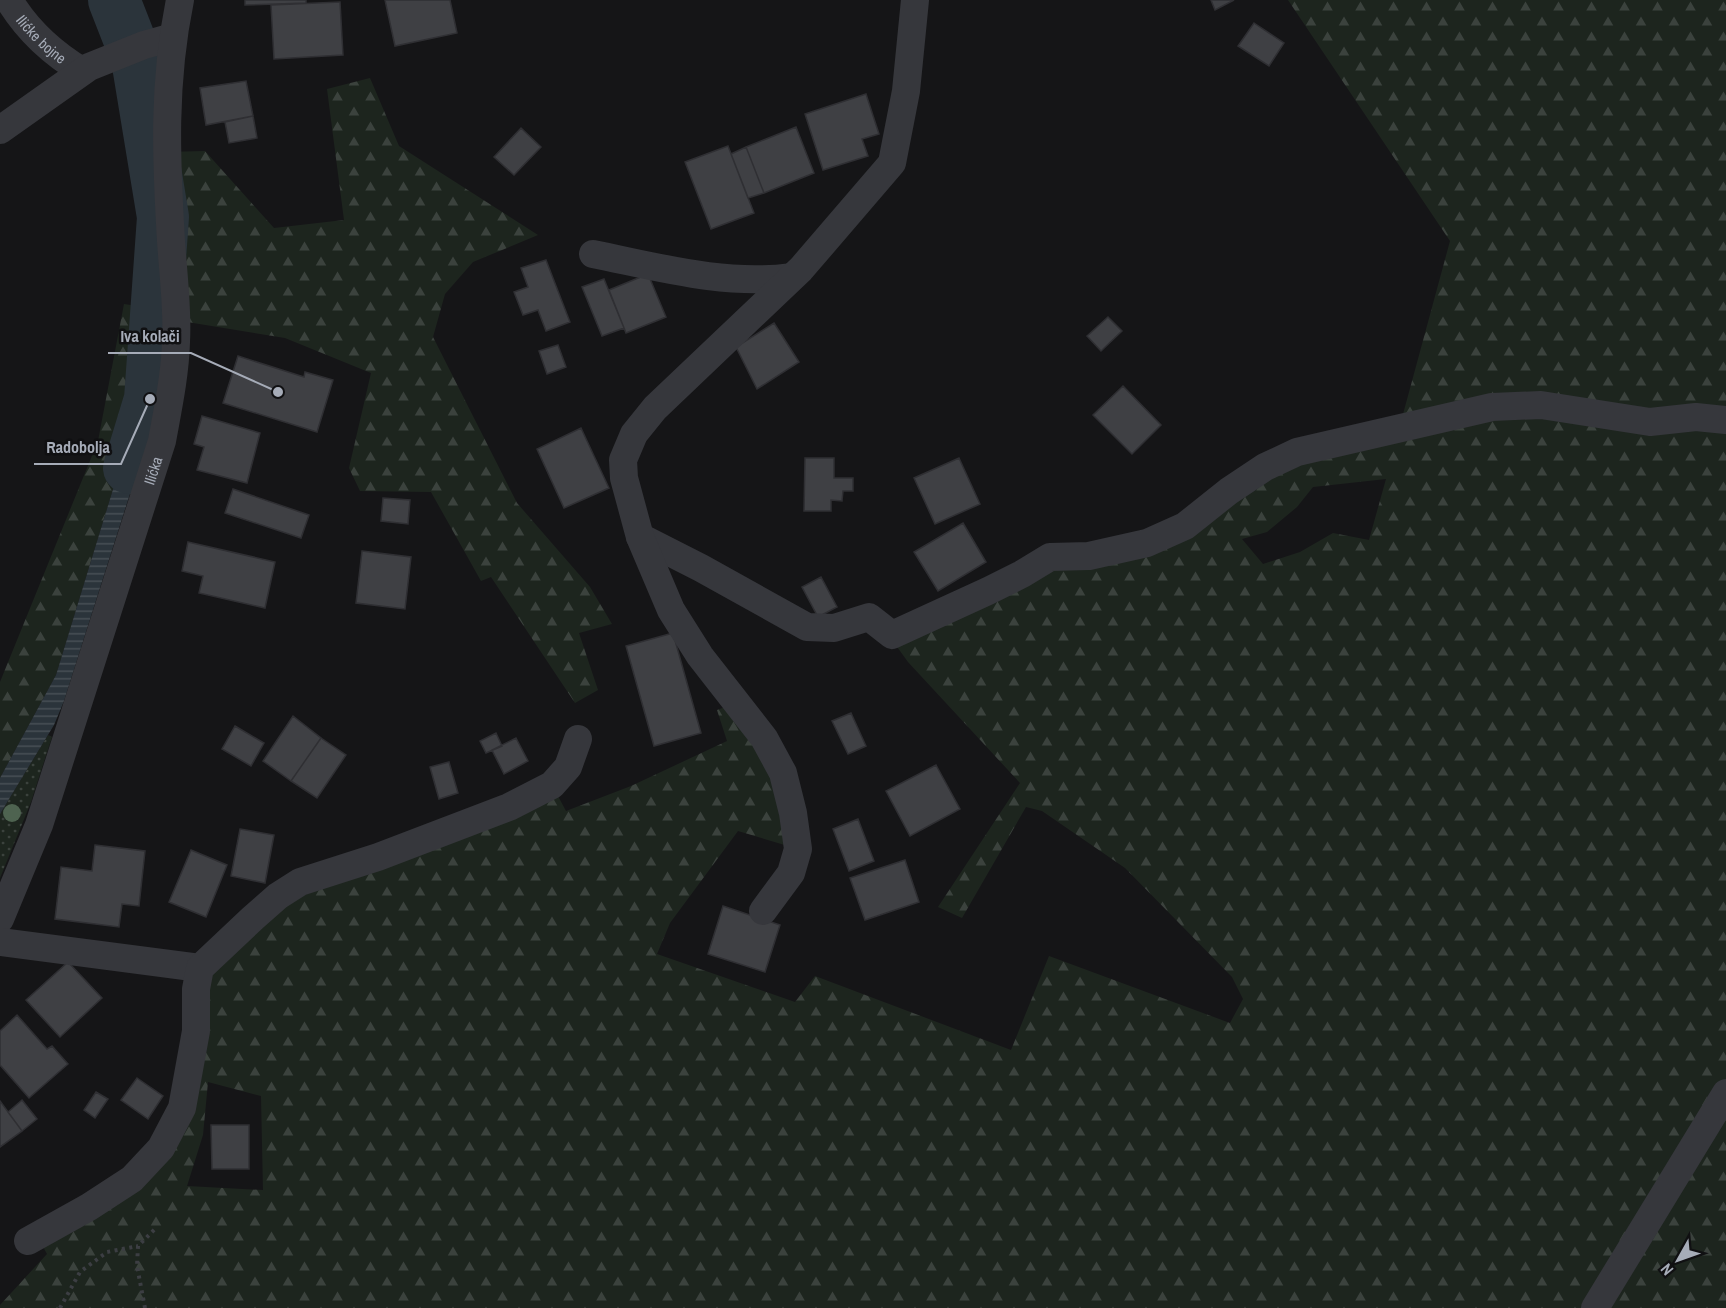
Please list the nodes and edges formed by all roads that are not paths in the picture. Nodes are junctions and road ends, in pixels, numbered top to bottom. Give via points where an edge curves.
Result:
1 (9, 0) edge
2 (180, 0) edge
3 (915, 0) edge
4 (173, 37) junction
5 (85, 69) junction
6 (0, 130) edge
7 (593, 254) dead end
8 (791, 277) junction
9 (1726, 420) edge
10 (640, 537) junction
11 (578, 739) dead end
12 (763, 911) dead end
13 (0, 919) edge
14 (0, 942) edge
15 (200, 968) junction
16 (1726, 1093) edge
17 (28, 1241) dead end
18 (1595, 1308) edge

1 - 5 street, Ilićke bojne via 40,40 61,58
2 - 4 street, Ilićka
3 - 8 street via 906,91 892,163
4 - 5 street
4 - 13 street, Ilićka via 166,152 177,339 162,441 39,825
5 - 6 street
7 - 8 street via 711,276 764,281
8 - 10 street via 655,408 634,434 623,460 624,478
9 - 10 street via 1696,417 1650,422 1541,405 1492,407 1297,452 1256,473 1185,526 1147,543 1089,556 1050,557 988,591 892,635 869,617 834,628 807,627
10 - 12 street via 671,610 700,656 764,738 783,773 798,849 790,873
11 - 15 street via 568,767 552,784 509,807 378,858 300,882 278,896
14 - 15 street
15 - 17 street via 196,1031 182,1108 161,1148 132,1179
16 - 18 street

